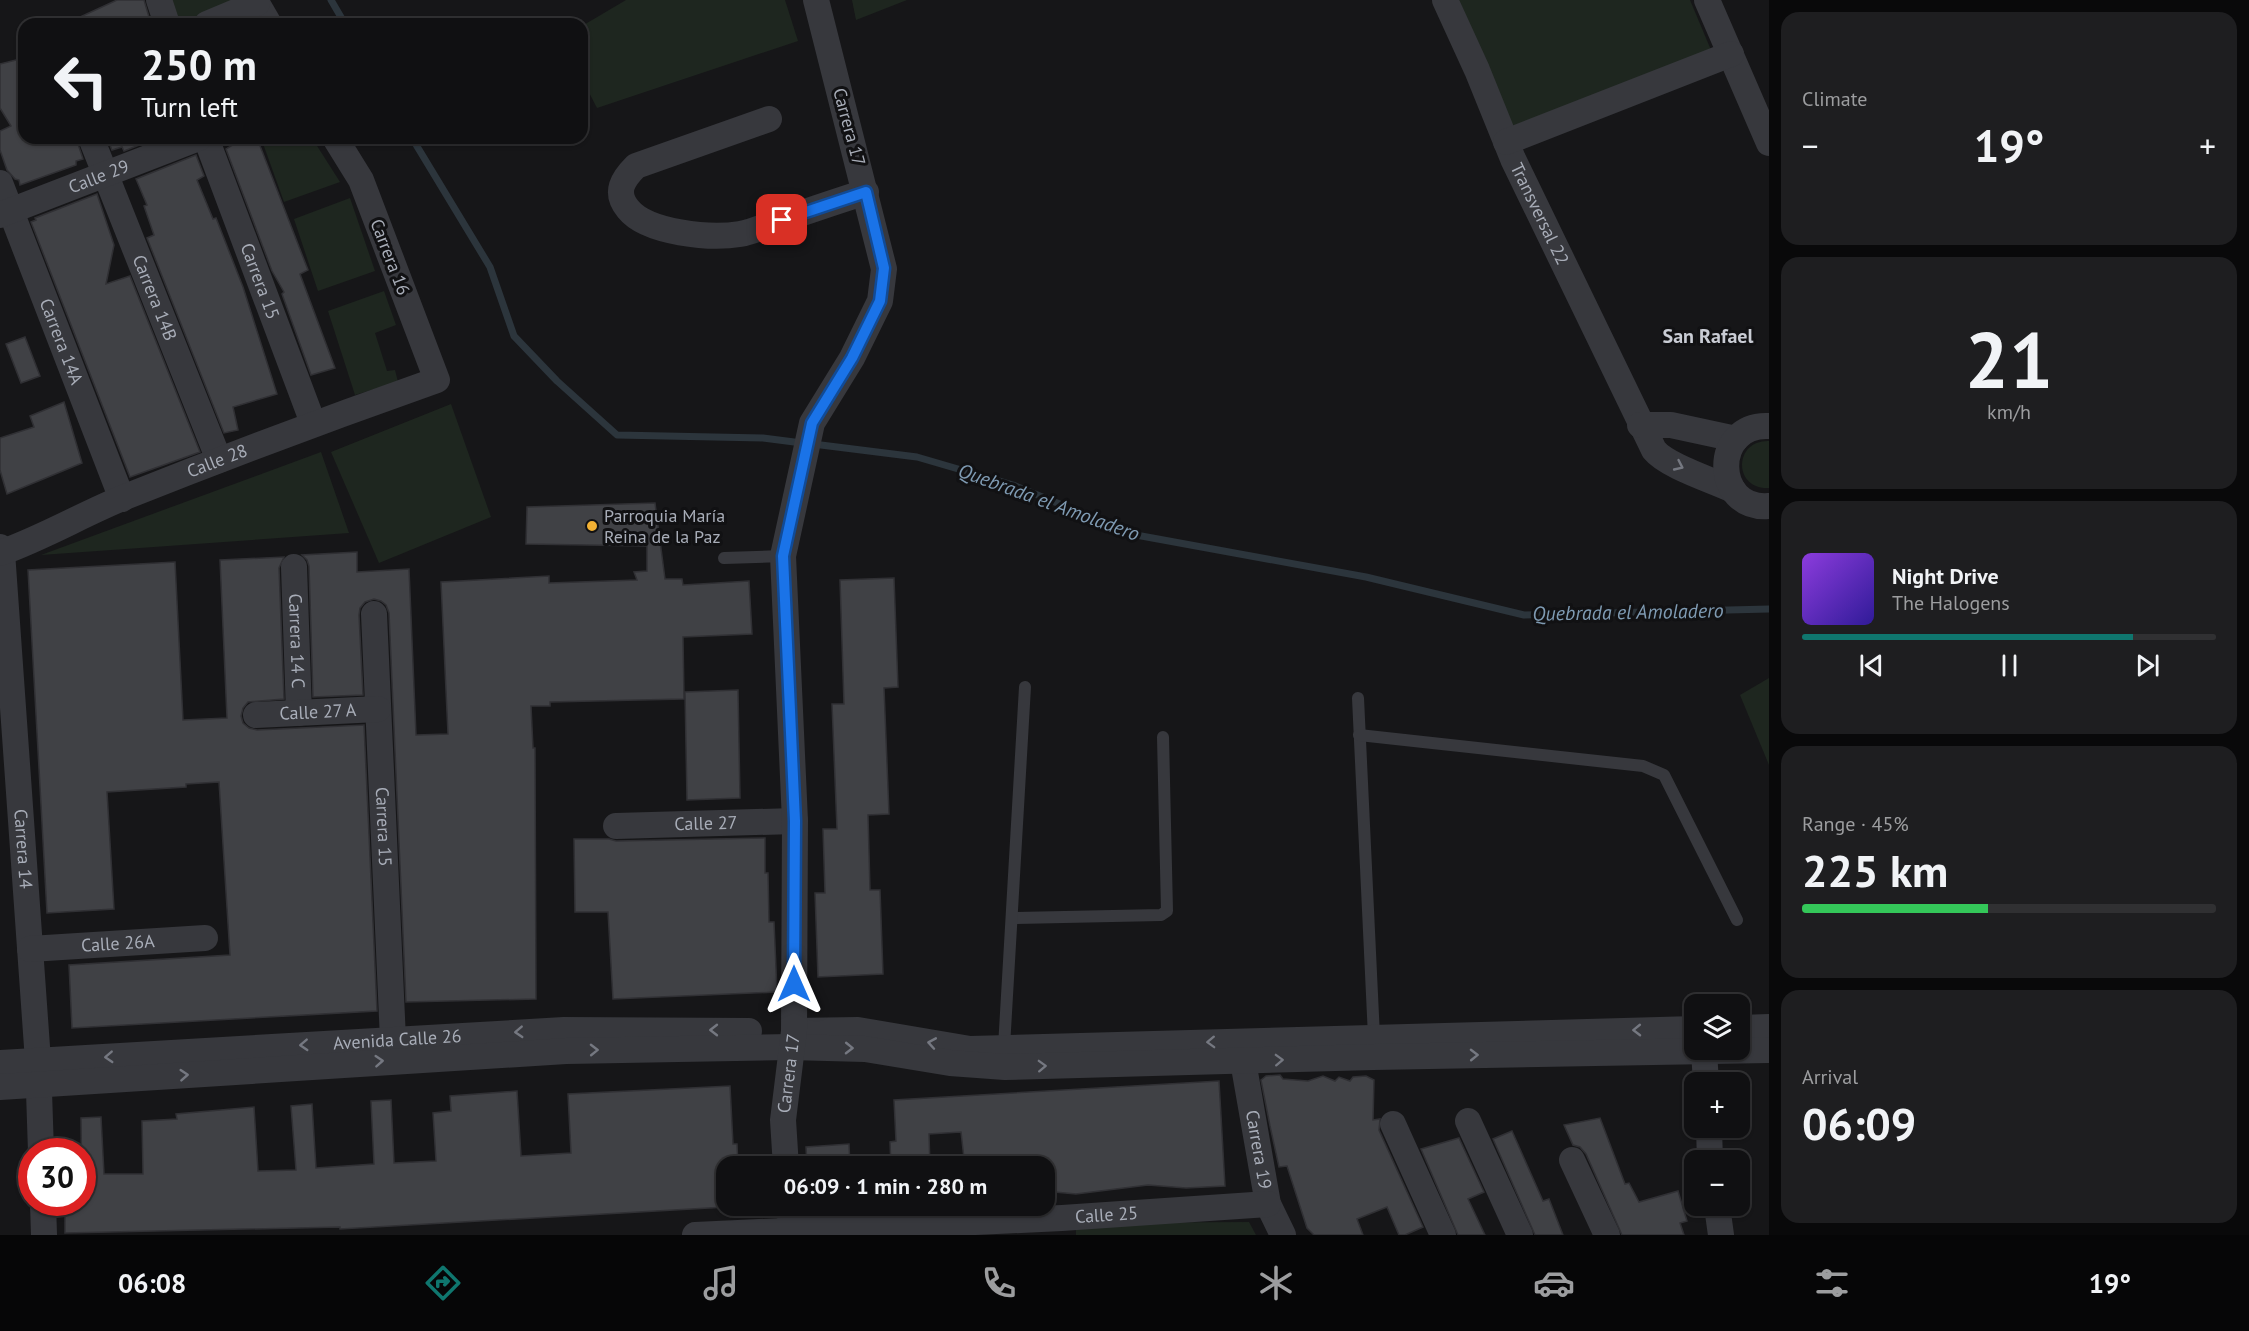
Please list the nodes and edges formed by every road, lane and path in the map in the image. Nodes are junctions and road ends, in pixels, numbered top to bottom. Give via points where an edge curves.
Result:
1 (159, 0) edge
2 (816, 0) edge
3 (1445, 0) edge
4 (1707, 0) edge
5 (260, 9) edge
6 (165, 18) edge
7 (228, 18) edge
8 (1731, 54) junction
9 (769, 119) dead end
10 (1506, 142) junction
11 (1769, 143) edge
12 (93, 144) edge
13 (183, 144) edge
14 (208, 144) edge
15 (339, 144) edge
16 (105, 173) junction
17 (0, 183) edge
18 (866, 192) junction
19 (6, 213) edge
20 (437, 380) joint
21 (313, 423) junction
22 (1640, 425) junction
23 (1768, 425) edge
24 (1736, 439) junction
25 (219, 460) junction
26 (122, 499) junction
27 (1756, 505) edge
28 (1, 551) edge
29 (783, 556) junction
30 (724, 558) dead end
31 (294, 567) dead end
32 (374, 614) dead end
33 (1025, 687) dead end
34 (1358, 698) dead end
35 (378, 709) junction
36 (299, 713) junction
37 (256, 715) dead end
38 (1359, 735) junction
39 (1162, 737) dead end
40 (795, 821) junction
41 (616, 826) dead end
42 (1011, 918) junction
43 (1737, 920) dead end
44 (206, 938) dead end
45 (30, 949) junction
46 (1769, 1027) edge
47 (1750, 1028) edge
48 (1374, 1037) junction
49 (792, 1039) junction
50 (393, 1040) junction
51 (1684, 1040) edge
52 (1684, 1041) edge
53 (1004, 1047) junction
54 (1750, 1047) edge
55 (1769, 1050) edge
56 (1243, 1061) junction
57 (0, 1063) edge
58 (38, 1073) junction
59 (0, 1087) edge
60 (1468, 1120) dead end
61 (1393, 1124) dead end
62 (40, 1138) edge
63 (785, 1156) edge
64 (1572, 1160) dead end
65 (1268, 1204) junction
66 (43, 1216) edge
67 (1718, 1216) edge
68 (791, 1224) edge
69 (1063, 1227) edge
70 (931, 1230) edge
71 (44, 1235) edge
72 (694, 1235) edge
73 (1283, 1235) edge
74 (1443, 1235) edge
75 (1520, 1235) edge
76 (1607, 1235) edge
77 (1721, 1235) edge

1 - 6 street
2 - 18 street, Carrera 17
3 - 10 street, Transversal 22
4 - 8 street
5 - 7 street
8 - 10 street
8 - 11 street
9 - 18 street via 636,166 620,188 622,202 633,215 649,223 713,236 740,234
10 - 22 street, Transversal 22
12 - 16 street, Carrera 14B
13 - 16 street, Calle 29
14 - 21 street, Carrera 15
15 - 20 street, Carrera 16 via 361,180
16 - 19 street, Calle 29
16 - 25 street, Carrera 14B
17 - 19 street, Carrera 14A
18 - 29 street, Carrera 17 via 884,268 880,301 852,358 812,423
19 - 26 street, Carrera 14A
20 - 21 street, Calle 28
21 - 25 street, Calle 28
22 - 24 street via 1671,425
22 -> 27 street, Transversal 22 via 1659,456
23 - 24 street
24 - 27 street via 1725,464 1727,478
25 - 26 street, Calle 28
26 - 28 street, Calle 28
28 - 45 street, Carrera 14
29 - 30 lane
29 - 40 street, Carrera 17
31 - 36 street, Carrera 14 C
32 - 35 street, Carrera 15
33 - 42 lane
34 - 38 lane
35 - 36 street, Calle 27 A
35 - 50 street, Carrera 15
36 - 37 street, Calle 27 A
38 - 43 lane via 1642,766 1664,775
38 - 48 lane
39 - 42 lane via 1167,910 1161,915
40 - 41 street, Calle 27
40 - 49 street, Carrera 17
42 - 53 lane
44 - 45 street, Calle 26A
45 - 58 street, Carrera 14
46 - 47 street
51 -> 48 street
48 -> 53 street
49 -> 50 street, Avenida Calle 26 via 564,1030
53 -> 49 street via 970,1049 858,1030
49 -> 56 street via 950,1063 1005,1067
58 -> 49 street, Avenida Calle 26
49 - 63 street, Carrera 17 via 783,1120
50 -> 58 street, Avenida Calle 26
56 -> 52 street
54 - 55 street
56 - 65 street, Carrera 19
57 - 58 street, Avenida Calle 26
58 - 59 street, Avenida Calle 26
58 - 62 street, Carrera 14
60 - 75 street
61 - 74 street
64 - 76 street
65 - 69 street, Calle 25
65 - 73 street, Carrera 19
66 - 71 street
67 - 77 street
68 - 70 street, Calle 25
68 - 72 street, Calle 25
69 - 70 street, Calle 25

